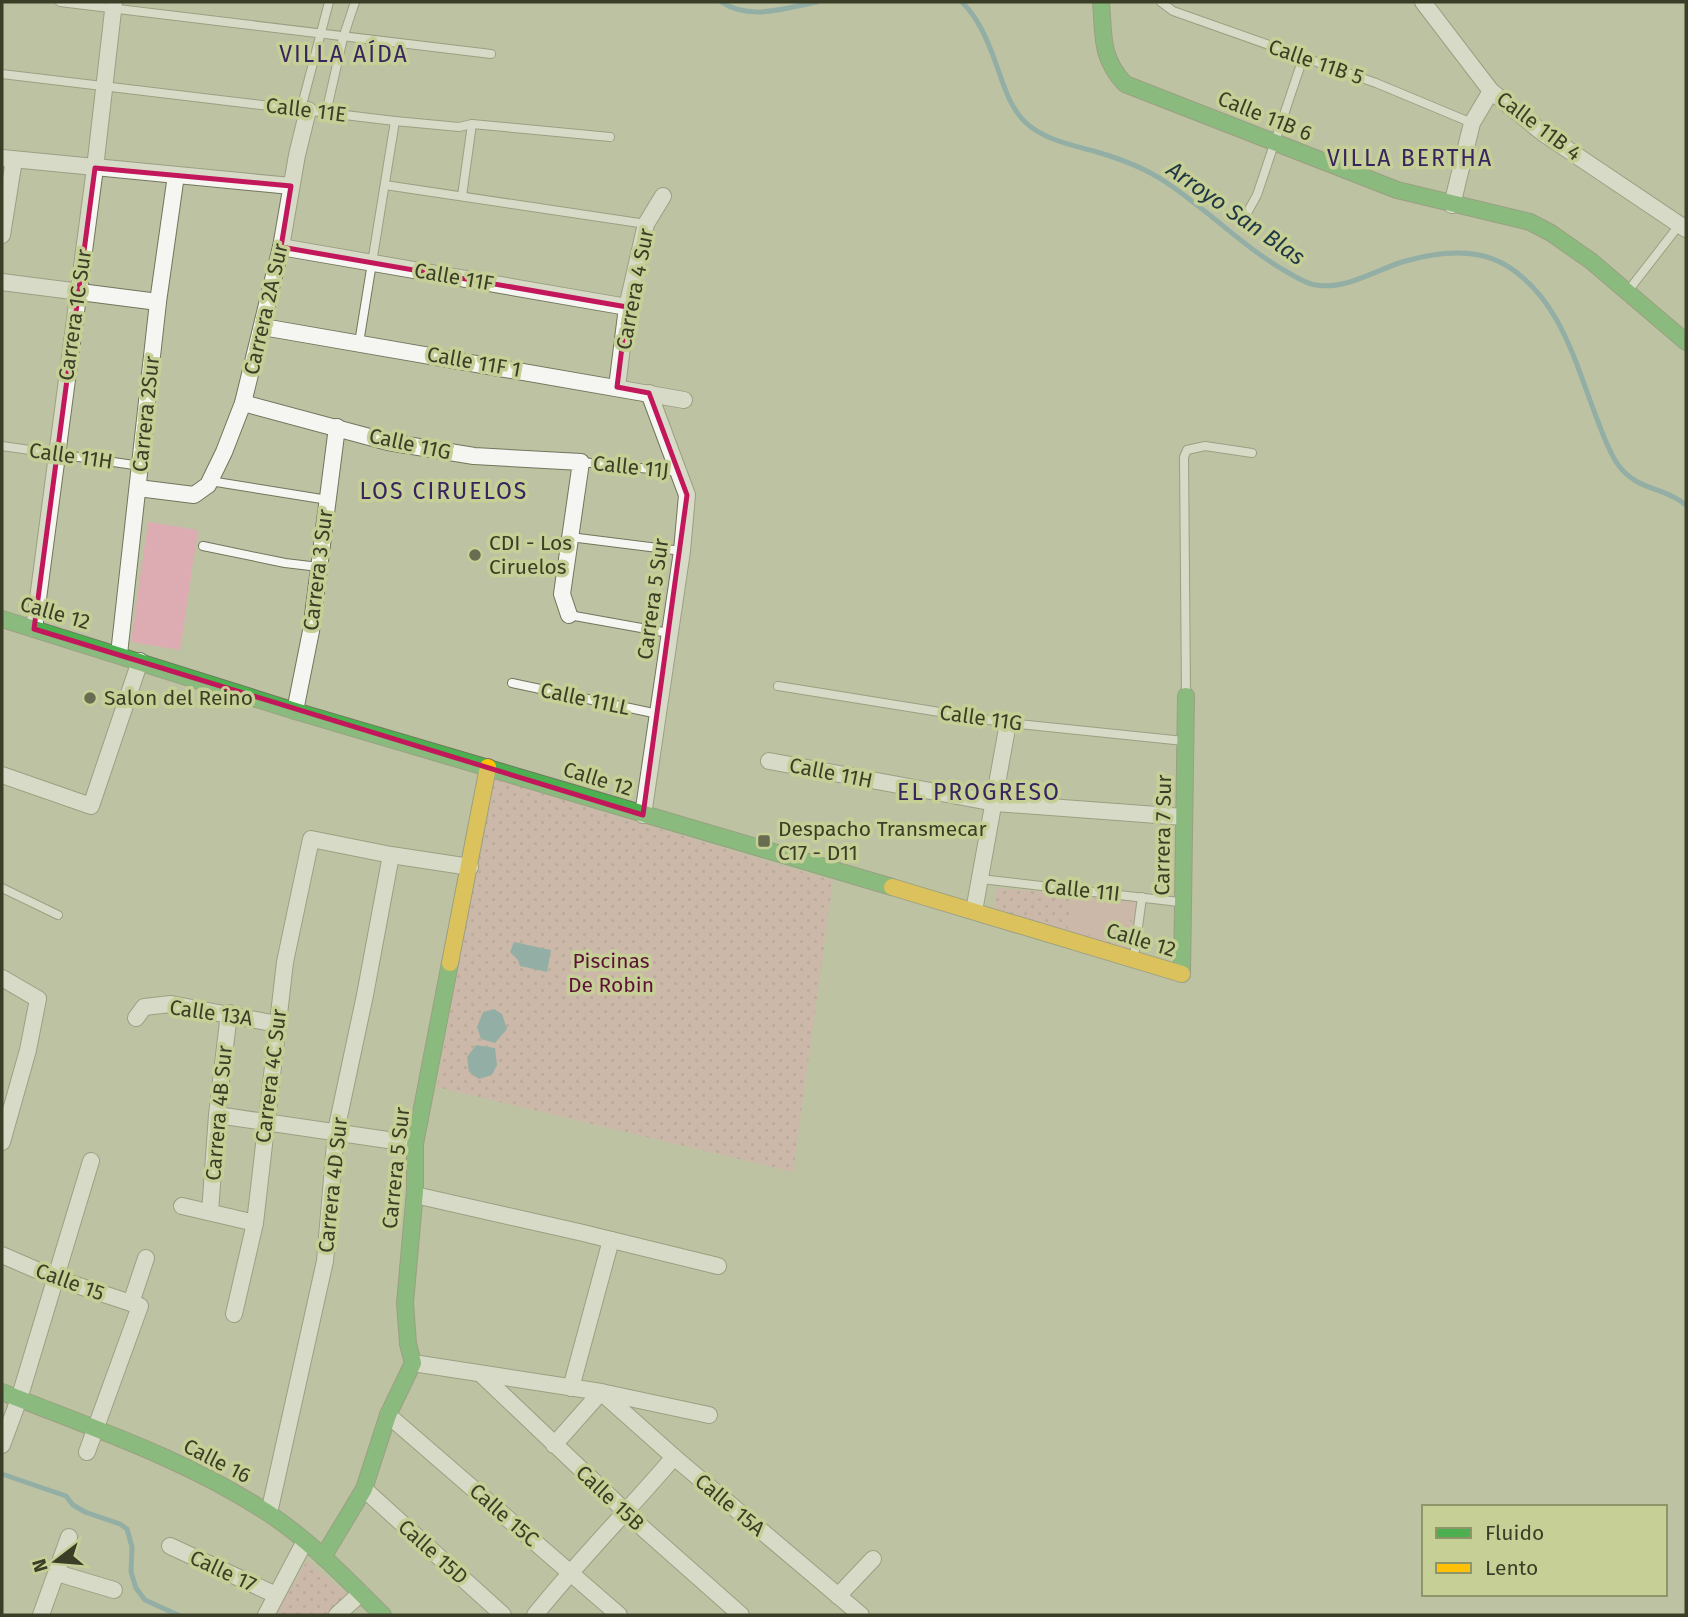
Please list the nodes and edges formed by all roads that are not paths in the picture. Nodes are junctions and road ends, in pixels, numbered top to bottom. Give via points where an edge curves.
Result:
1 (60, 2) edge
2 (329, 2) edge
3 (355, 2) edge
4 (1101, 2) edge
5 (1161, 2) edge
6 (1423, 2) edge
7 (113, 5) edge
8 (319, 34) junction
9 (343, 37) junction
10 (491, 54) dead end
11 (1303, 58) junction
12 (2, 74) edge
13 (103, 87) junction
14 (1492, 91) junction
15 (304, 110) junction
16 (326, 113) junction
17 (395, 121) junction
18 (1472, 122) junction
19 (472, 124) junction
20 (610, 137) dead end
21 (1275, 143) junction
22 (8, 159) edge
23 (95, 168) junction
24 (176, 175) junction
25 (291, 186) junction
26 (385, 186) junction
27 (663, 195) dead end
28 (462, 196) junction
29 (1452, 205) junction
30 (1242, 222) dead end
31 (646, 224) junction
32 (1683, 227) edge
33 (2, 235) edge
34 (281, 247) junction
35 (372, 262) junction
36 (2, 282) edge
37 (78, 291) junction
38 (1626, 293) junction
39 (158, 302) junction
40 (627, 307) junction
41 (262, 327) junction
42 (1686, 342) edge
43 (359, 343) junction
44 (617, 387) junction
45 (649, 393) junction
46 (684, 400) dead end
47 (243, 402) junction
48 (337, 427) junction
49 (2, 446) edge
50 (56, 453) junction
51 (1252, 453) dead end
52 (581, 462) junction
53 (141, 466) junction
54 (680, 472) junction
55 (210, 481) junction
56 (138, 488) junction
57 (194, 495) joint
58 (327, 500) junction
59 (570, 537) junction
60 (203, 546) dead end
61 (682, 551) junction
62 (319, 567) junction
63 (569, 615) joint
64 (2, 620) edge
65 (34, 629) junction
66 (669, 633) junction
67 (119, 654) junction
68 (140, 661) junction
69 (512, 683) dead end
70 (778, 686) dead end
71 (1186, 696) joint
72 (295, 711) junction
73 (658, 714) junction
74 (1008, 723) junction
75 (1185, 741) junction
76 (769, 761) dead end
77 (488, 767) junction
78 (2, 775) edge
79 (995, 803) junction
80 (643, 815) junction
81 (1184, 817) junction
82 (391, 855) junction
83 (470, 867) junction
84 (981, 879) junction
85 (2, 888) edge
86 (1142, 897) junction
87 (1183, 902) junction
88 (974, 911) junction
89 (58, 915) dead end
90 (1134, 960) junction
91 (1182, 975) joint
92 (2, 978) edge
93 (140, 1013) dead end
94 (229, 1013) junction
95 (277, 1024) junction
96 (217, 1115) junction
97 (265, 1122) junction
98 (336, 1131) junction
99 (2, 1142) edge
100 (415, 1144) junction
101 (91, 1161) dead end
102 (415, 1195) junction
103 (182, 1206) dead end
104 (211, 1212) junction
105 (255, 1223) junction
106 (611, 1240) junction
107 (2, 1255) edge
108 (146, 1258) dead end
109 (718, 1266) dead end
110 (55, 1278) junction
111 (136, 1304) junction
112 (234, 1314) dead end
113 (413, 1363) junction
114 (483, 1376) junction
115 (571, 1388) junction
116 (2, 1392) edge
117 (601, 1392) junction
118 (19, 1399) junction
119 (388, 1415) junction
120 (709, 1415) dead end
121 (95, 1427) junction
122 (2, 1445) edge
123 (554, 1445) junction
124 (87, 1452) dead end
125 (674, 1457) junction
126 (364, 1489) junction
127 (269, 1513) junction
128 (627, 1513) junction
129 (69, 1537) dead end
130 (305, 1541) junction
131 (170, 1546) dead end
132 (323, 1556) junction
133 (873, 1559) dead end
134 (569, 1572) junction
135 (57, 1573) junction
136 (114, 1590) dead end
137 (361, 1593) junction
138 (276, 1595) junction
139 (838, 1595) junction
140 (41, 1615) edge
141 (266, 1615) edge
142 (337, 1615) edge
143 (383, 1615) edge
144 (503, 1615) edge
145 (535, 1615) edge
146 (619, 1615) edge
147 (741, 1615) edge
148 (861, 1615) edge

1 - 7 lane
2 - 8 lane
3 - 9 lane
4 - 21 street, Calle 11B 6 via 1106,60 1125,84
5 - 11 lane, Calle 11B 5
6 - 14 street, Calle 11B 4
7 - 8 lane
7 - 13 street, Carrera 1C Sur
8 - 9 lane
8 - 15 lane
9 - 10 lane
9 - 16 lane
11 - 18 lane, Calle 11B 5
11 - 21 lane
12 - 13 lane, Calle 11E
13 - 15 lane, Calle 11E
13 - 23 street, Carrera 1C Sur
14 - 18 street
14 - 32 street, Calle 11B 4 via 1543,133
15 - 16 lane, Calle 11E
15 - 25 street, Carrera 2A Sur
16 - 17 lane, Calle 11E
17 - 19 lane, Calle 11E via 459,127
17 - 26 lane
18 - 29 street
19 - 20 lane, Calle 11E
19 - 28 lane
21 - 29 street, Calle 11B 6 via 1397,190
21 - 30 lane
22 - 23 street
22 - 33 street
23 - 24 street
23 - 37 street, Carrera 1C Sur
24 - 25 street
24 - 39 street, Carrera 2Sur
25 - 34 street, Carrera 2A Sur
26 - 28 lane
26 - 35 lane
27 - 31 street, Carrera 4 Sur
28 - 31 lane
29 - 38 street, Calle 11B 6 via 1548,230
31 - 40 street, Carrera 4 Sur
32 - 38 lane
34 - 35 street, Calle 11F
34 - 41 street, Carrera 2A Sur
35 - 40 street, Calle 11F
35 - 43 lane
36 - 37 street
37 - 39 street
37 - 50 street, Carrera 1C Sur
38 - 42 street, Calle 11B 6
39 - 53 street, Carrera 2Sur
40 - 44 street, Carrera 4 Sur
41 - 43 street, Calle 11F 1
41 - 47 street, Carrera 2A Sur
43 - 44 street, Calle 11F 1
44 - 45 street, Calle 11F 1
45 - 46 street, Calle 11F 1
45 - 54 street, Carrera 5 Sur
47 - 48 street, Calle 11G
47 - 55 street, Carrera 2A Sur
48 - 52 street, Calle 11G via 388,442 474,456
48 - 58 street, Carrera 3 Sur
49 - 50 lane, Calle 11H
50 - 53 lane, Calle 11H
50 - 65 street, Carrera 1C Sur
51 - 71 lane via 1205,446 1187,450 1184,457
52 - 54 lane, Calle 11J
52 - 59 street
53 - 56 street, Carrera 2Sur
54 - 61 street, Carrera 5 Sur via 687,495
55 - 57 street, Carrera 2A Sur
55 - 58 lane
56 - 57 street, Calle 11H
56 - 67 street, Carrera 2Sur
58 - 62 street, Carrera 3 Sur
59 - 61 lane
59 - 63 street via 562,594
60 - 62 lane
61 - 66 street, Carrera 5 Sur
62 - 72 street, Carrera 3 Sur
63 - 66 lane
64 - 65 street, Calle 12
65 - 67 street, Calle 12
66 - 73 street, Carrera 5 Sur
67 - 68 street, Calle 12
68 - 72 street, Calle 12
68 - 78 street via 91,806
69 - 73 lane, Calle 11LL
70 - 74 lane, Calle 11G
71 - 75 street, Carrera 7 Sur
72 - 77 street, Calle 12
73 - 80 street, Carrera 5 Sur
74 - 75 lane, Calle 11G
74 - 79 street
75 - 81 street, Carrera 7 Sur
76 - 79 street, Calle 11H
77 - 80 street, Calle 12
77 - 83 street, Carrera 5 Sur
79 - 81 street, Calle 11H
79 - 84 street
80 - 88 street, Calle 12
81 - 87 street, Carrera 7 Sur
82 - 83 street
82 - 95 street, Carrera 4C Sur via 311,839
82 - 98 street, Carrera 4D Sur
83 - 100 street, Carrera 5 Sur
84 - 86 lane, Calle 11I
84 - 88 street
85 - 89 lane
86 - 87 lane, Calle 11I
86 - 90 lane
87 - 91 street, Carrera 7 Sur
88 - 90 street, Calle 12
90 - 91 street, Calle 12
92 - 99 street via 38,999
93 - 94 street, Calle 13A via 171,1004
94 - 95 street, Calle 13A
94 - 96 street, Carrera 4B Sur
95 - 97 street, Carrera 4C Sur
96 - 97 street
96 - 104 street, Carrera 4B Sur
97 - 98 street
97 - 105 street, Carrera 4C Sur
98 - 100 street
98 - 127 street, Carrera 4D Sur via 325,1261
100 - 102 street, Carrera 5 Sur
101 - 110 street
102 - 106 street
102 - 113 street, Carrera 5 Sur via 405,1274 407,1347
103 - 104 street
104 - 105 street
105 - 112 street, Carrera 4C Sur
106 - 109 street
106 - 115 street
107 - 110 street, Calle 15
108 - 111 street
110 - 111 street, Calle 15
110 - 118 street
111 - 121 street
113 - 114 street
113 - 119 street
114 - 115 street
114 - 123 street, Calle 15B
115 - 117 street
116 - 118 street, Calle 16
117 - 120 street
117 - 123 street
117 - 125 street, Calle 15A
118 - 121 street, Calle 16
118 - 122 street
119 - 126 street
119 - 134 street, Calle 15C
121 - 124 street
121 - 127 street, Calle 16 via 224,1486
123 - 128 street, Calle 15B
125 - 128 street
125 - 139 street, Calle 15A
126 - 132 street
126 - 144 street, Calle 15D
127 - 130 street, Calle 16
128 - 134 street
128 - 147 street, Calle 15B
129 - 135 street
130 - 132 street, Calle 16
130 - 138 street
131 - 138 street, Calle 17
132 - 137 street, Calle 16
133 - 139 street
134 - 145 street
134 - 146 street, Calle 15C
135 - 136 street
135 - 140 street
137 - 142 street
137 - 143 street, Calle 16
138 - 141 street
139 - 148 street, Calle 15A

